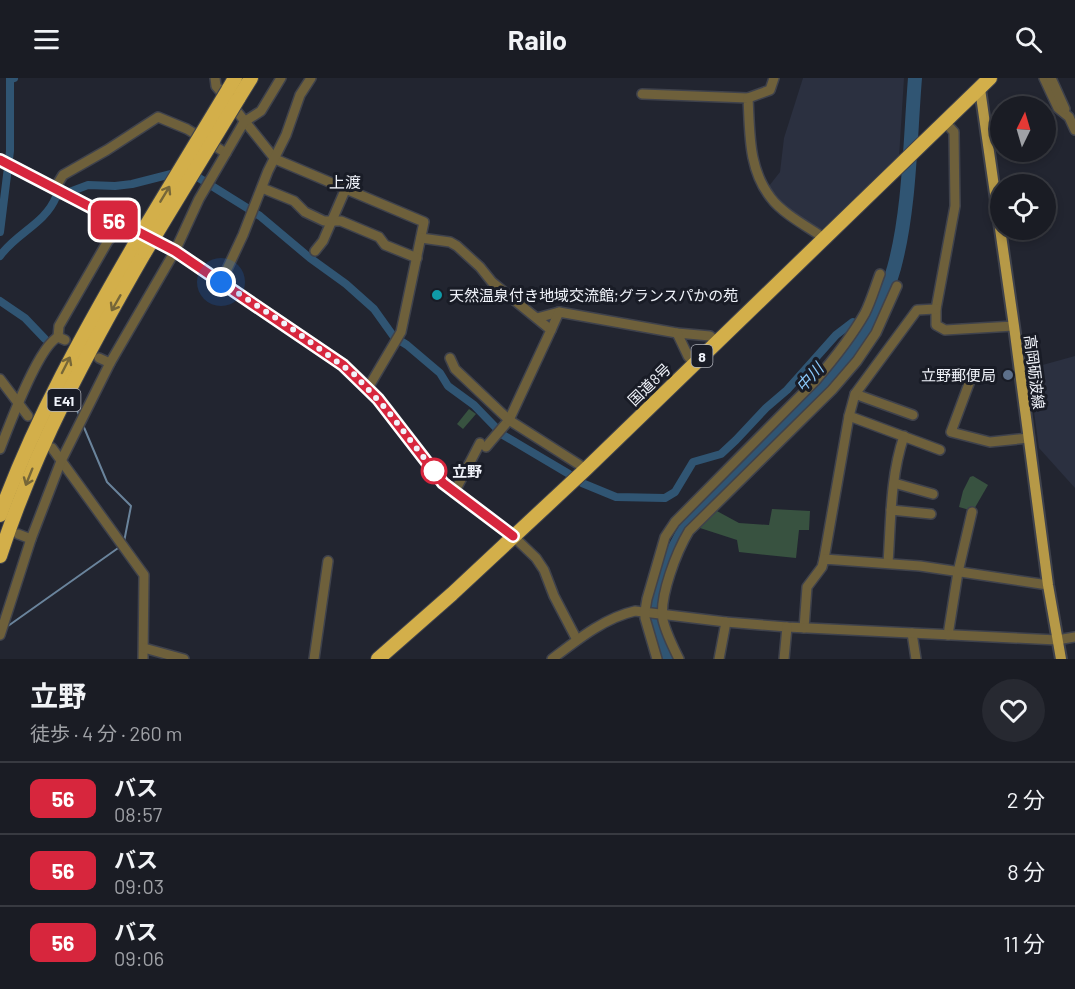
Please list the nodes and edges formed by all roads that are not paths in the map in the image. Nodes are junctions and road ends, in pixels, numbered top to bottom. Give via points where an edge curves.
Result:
1 (215, 78) edge
2 (250, 78) edge
3 (281, 78) edge
4 (311, 78) edge
5 (774, 78) edge
6 (990, 78) edge
7 (1044, 78) edge
8 (1051, 78) edge
9 (977, 83) edge
10 (234, 89) edge
11 (642, 94) dead end
12 (748, 98) junction
13 (1069, 117) junction
14 (244, 122) junction
15 (945, 122) junction
16 (1075, 130) edge
17 (226, 153) junction
18 (275, 159) junction
19 (6, 163) edge
20 (55, 188) junction
21 (262, 188) junction
22 (346, 188) junction
23 (332, 221) junction
24 (123, 225) junction
25 (421, 238) junction
26 (824, 238) junction
27 (140, 248) junction
28 (175, 251) junction
29 (315, 251) dead end
30 (417, 258) junction
31 (880, 274) dead end
32 (221, 282) junction
33 (897, 286) dead end
34 (936, 309) junction
35 (559, 312) junction
36 (537, 318) junction
37 (1014, 326) junction
38 (551, 330) junction
39 (677, 333) junction
40 (716, 342) junction
41 (99, 358) dead end
42 (450, 358) dead end
43 (110, 363) junction
44 (694, 363) junction
45 (0, 379) edge
46 (970, 381) dead end
47 (368, 388) junction
48 (855, 394) junction
49 (18, 404) junction
50 (913, 415) dead end
51 (28, 416) dead end
52 (849, 416) junction
53 (509, 420) junction
54 (904, 436) junction
55 (1029, 438) junction
56 (52, 448) dead end
57 (0, 449) edge
58 (940, 450) dead end
59 (62, 461) junction
60 (586, 469) junction
61 (894, 483) junction
62 (454, 493) junction
63 (933, 494) dead end
64 (891, 510) junction
65 (972, 512) dead end
66 (931, 514) dead end
67 (0, 515) edge
68 (18, 534) dead end
69 (513, 536) junction
70 (30, 539) junction
71 (0, 556) edge
72 (824, 559) junction
73 (328, 561) dead end
74 (888, 563) junction
75 (958, 572) junction
76 (1048, 585) junction
77 (647, 612) junction
78 (662, 613) junction
79 (726, 622) junction
80 (787, 627) junction
81 (804, 628) junction
82 (912, 633) junction
83 (0, 634) edge
84 (948, 635) junction
85 (1075, 637) edge
86 (577, 640) junction
87 (1057, 640) junction
88 (144, 648) junction
89 (143, 659) edge
90 (184, 659) edge
91 (314, 659) edge
92 (378, 659) edge
93 (552, 659) edge
94 (657, 659) edge
95 (679, 659) edge
96 (719, 659) edge
97 (784, 659) edge
98 (916, 659) edge
99 (1060, 659) edge

1 - 14 street via 216,86
2 - 10 highway, E41
3 - 14 street via 261,111
4 - 18 street via 300,95
5 - 12 street via 770,90
6 - 9 highway, 国道8号 / 8
7 - 13 street via 1058,108
8 - 13 street
9 - 15 highway, 国道8号 / 8
9 - 37 main road, 高岡砺波線
10 - 27 highway, E41, bridge
11 - 12 street
12 - 26 street via 751,156 761,181 771,199
13 - 16 street
14 - 17 street
14 - 18 street
15 - 26 highway, 国道8号 / 8
15 - 34 street via 954,132 955,206
17 - 20 street via 158,117 63,175
17 - 28 street
18 - 21 street
18 - 22 street
19 - 20 main road
20 - 24 main road
21 - 23 street via 294,201 304,212
21 - 32 street
22 - 23 street
22 - 25 street via 424,222
23 - 29 street
23 - 30 street via 360,229
24 - 28 main road
24 - 49 street via 108,241 69,307 59,326 62,338 53,340 44,350
25 - 30 street
25 - 36 street via 457,246 492,282
26 - 40 highway, 国道8号 / 8
67 -> 27 highway, E41 via 61,375
27 -> 71 highway, E41 via 35,463
28 - 32 main road
28 - 43 street
30 - 47 street via 401,332
31 - 77 street via 866,312 815,381 675,522 665,537 647,599
32 - 47 main road via 343,365
33 - 78 street via 876,333 857,361 689,531 681,545
34 - 37 street via 936,325 945,330
34 - 48 street via 917,310
35 - 36 street
35 - 38 street
35 - 39 street
36 - 38 street
37 - 55 main road, 高岡砺波線
38 - 53 street
39 - 40 street via 710,336
39 - 44 street
40 - 44 highway, 国道8号 / 8
41 - 43 street
42 - 53 street via 455,369
43 - 59 street
44 - 60 highway, 国道8号 / 8
45 - 49 street
46 - 55 street via 951,432 990,442
47 - 62 main road
48 - 50 street
48 - 52 street
49 - 51 street
49 - 57 street
52 - 54 street
52 - 72 street
53 - 60 street
53 - 62 street via 483,445
54 - 58 street
54 - 61 street
55 - 76 main road, 高岡砺波線
56 - 59 street
59 - 70 street
59 - 88 street via 144,575
60 - 69 highway, 国道8号 / 8
61 - 63 street
61 - 64 street
62 - 69 main road
64 - 66 street
64 - 74 street
65 - 75 street
68 - 70 street
69 - 86 street via 544,570
69 - 92 highway, 国道8号 / 8
70 - 83 street
72 - 74 street
72 - 81 street via 807,588
73 - 91 street
74 - 75 street
75 - 76 street
75 - 84 street
76 - 87 main road, 高岡砺波線
77 - 78 street
77 - 86 street via 624,613
77 - 94 street via 645,618
78 - 79 street
78 - 95 street
79 - 80 street
79 - 96 street
80 - 81 street
80 - 97 street
81 - 82 street
82 - 84 street
82 - 98 street
84 - 87 street
85 - 87 street
86 - 93 street
87 - 99 main road, 高岡砺波線
88 - 89 street
88 - 90 street

